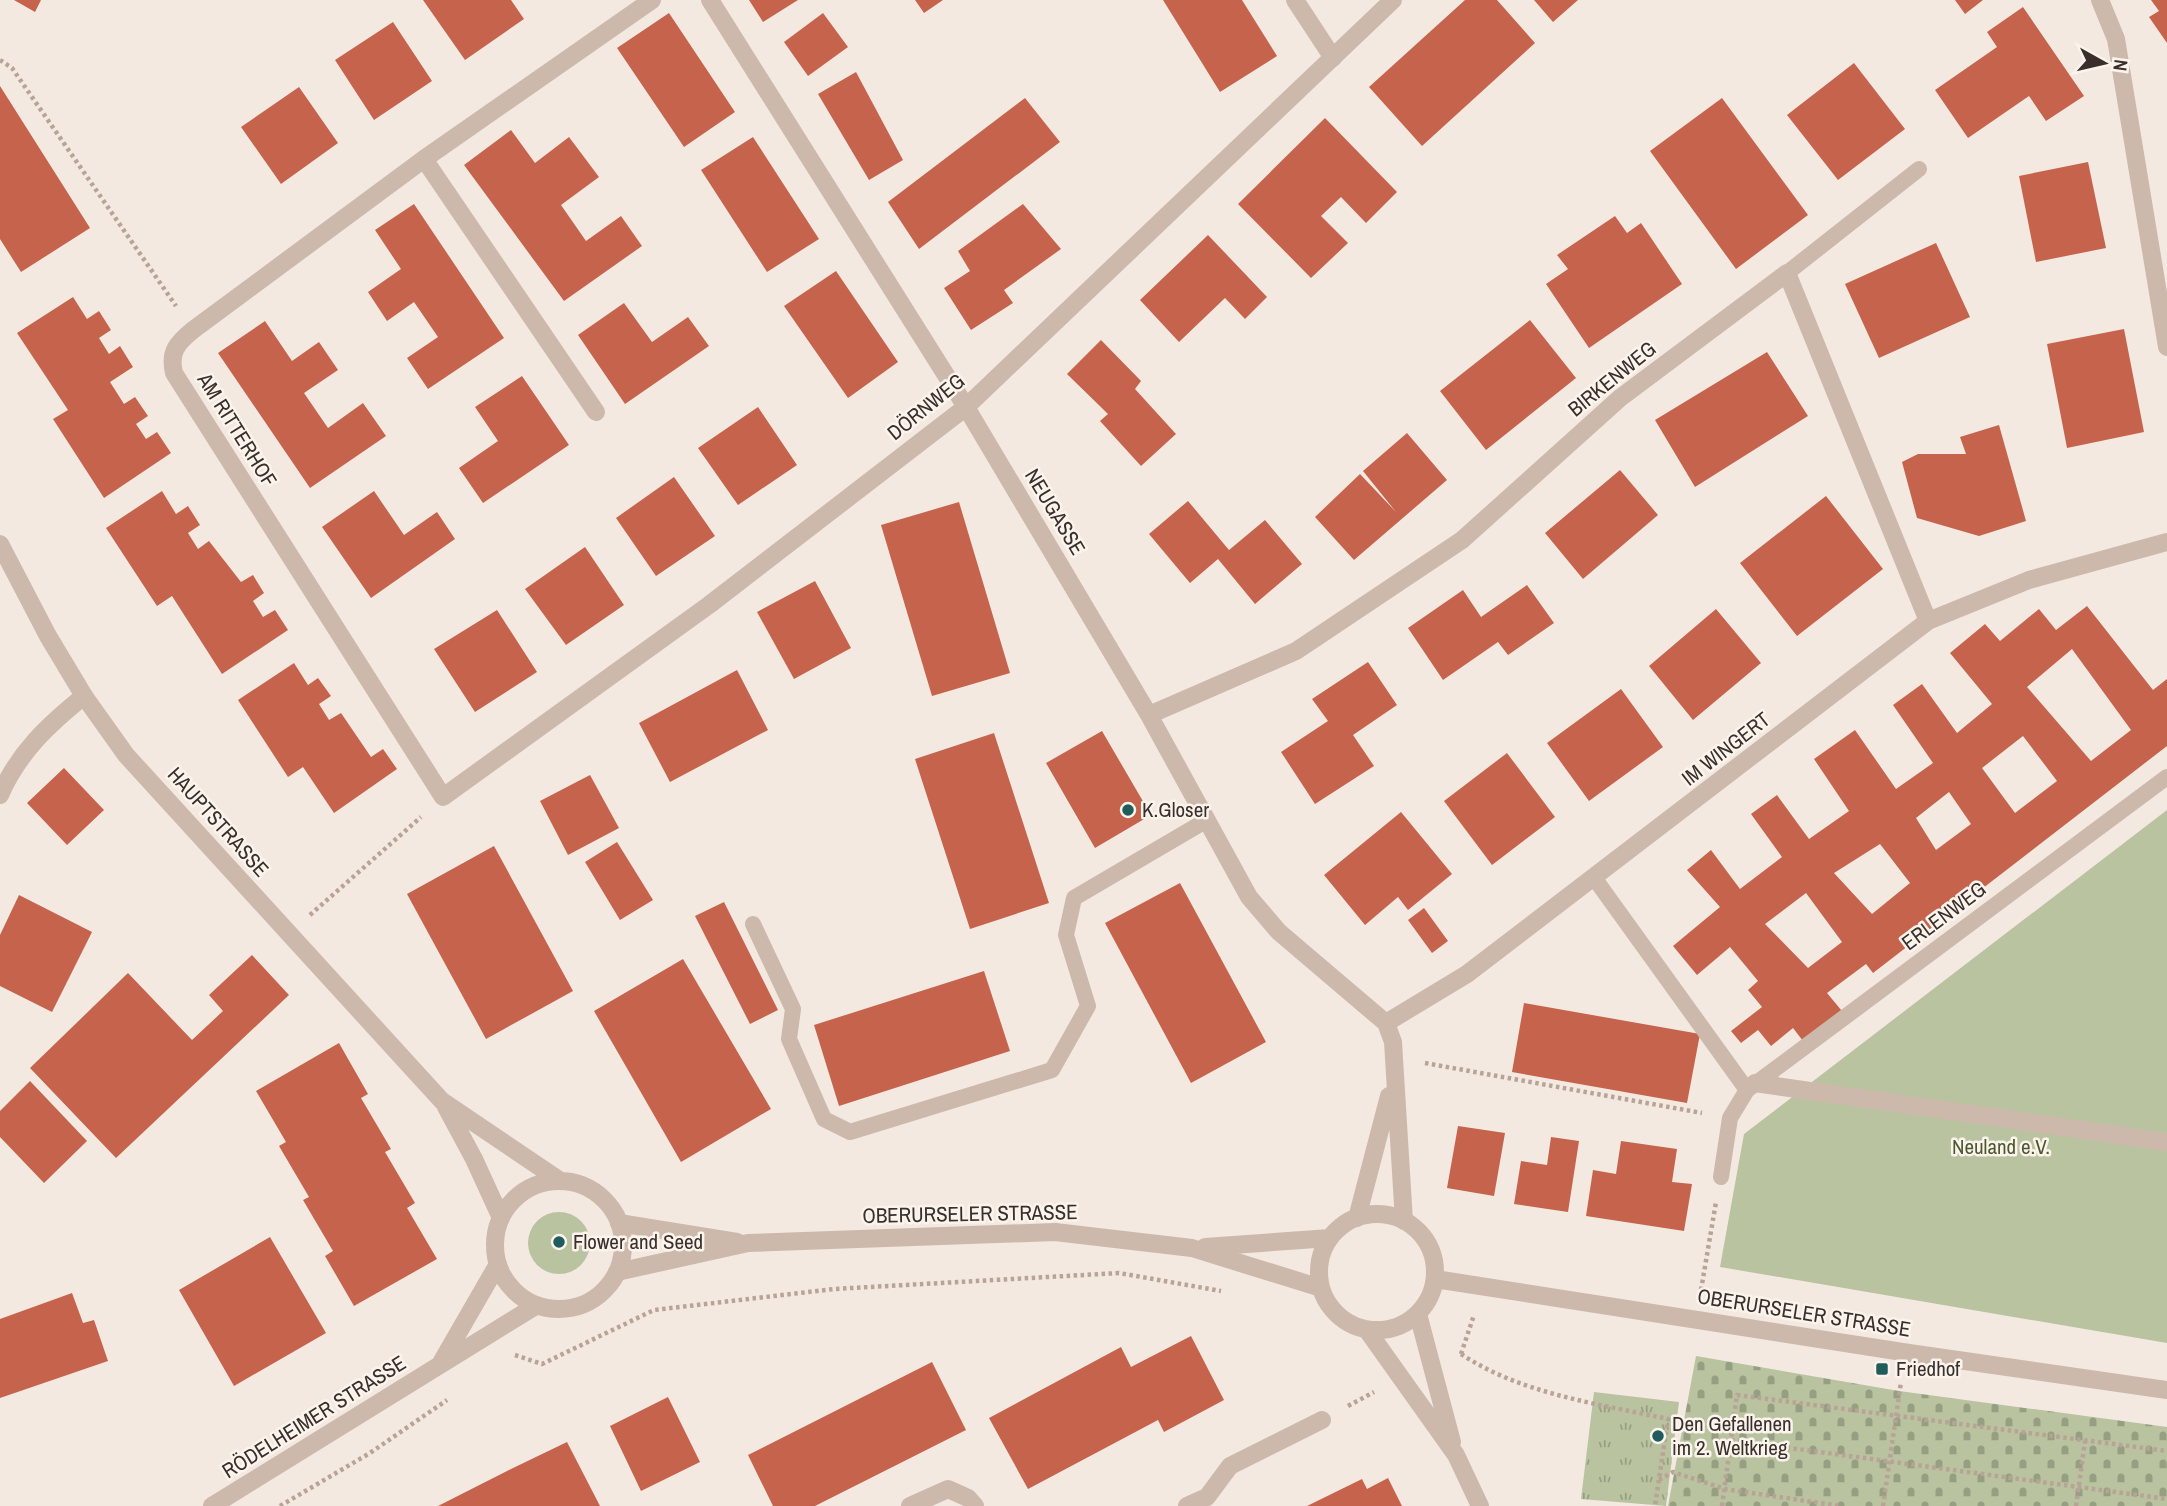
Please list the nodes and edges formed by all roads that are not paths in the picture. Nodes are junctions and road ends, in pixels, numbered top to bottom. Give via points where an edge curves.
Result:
1 (652, 0) edge
2 (710, 0) edge
3 (1295, 0) edge
4 (1393, 0) edge
5 (2100, 0) edge
6 (1333, 58) junction
7 (424, 159) junction
8 (1919, 169) dead end
9 (1787, 273) junction
10 (2167, 347) edge
11 (966, 407) junction
12 (596, 412) dead end
13 (2167, 542) edge
14 (2, 551) edge
15 (1928, 621) junction
16 (84, 696) junction
17 (1149, 715) junction
18 (2167, 777) edge
19 (0, 795) edge
20 (443, 797) joint
21 (1207, 820) junction
22 (1595, 879) junction
23 (753, 924) dead end
24 (1386, 1023) junction
25 (1394, 1075) junction
26 (1751, 1086) junction
27 (442, 1101) junction
28 (2167, 1142) edge
29 (1720, 1177) road end
30 (559, 1180) junction
31 (501, 1218) junction
32 (1357, 1218) junction
33 (1404, 1220) junction
34 (619, 1223) junction
35 (1330, 1238) junction
36 (748, 1243) junction
37 (1192, 1248) junction
38 (498, 1264) junction
39 (617, 1272) junction
40 (1435, 1279) junction
41 (1321, 1288) junction
42 (537, 1305) junction
43 (1418, 1314) junction
44 (1367, 1330) junction
45 (439, 1366) junction
46 (2167, 1390) edge
47 (1322, 1420) dead end
48 (1456, 1455) junction
49 (212, 1506) edge
50 (910, 1506) edge
51 (975, 1506) edge
52 (1187, 1506) edge
53 (1480, 1506) edge

1 - 7 street, AM RITTERHOF
2 - 11 street, NEUGASSE
3 - 6 street
4 - 6 street, DÖRNWEG
5 - 10 street via 2116,39
6 - 11 street, DÖRNWEG
7 - 12 street
7 - 20 street, AM RITTERHOF via 192,330 178,342 171,358 174,373
8 - 9 lane
9 - 15 street
9 - 17 street, BIRKENWEG via 1620,398 1462,540 1296,651
11 - 17 street, NEUGASSE
11 - 20 street, DÖRNWEG via 709,605
13 - 15 street, IM WINGERT via 2029,580
14 - 16 street, HAUPTSTRASSE
15 - 22 street, IM WINGERT
16 - 19 street via 31,743
16 - 27 street, HAUPTSTRASSE via 126,755
17 - 21 street, NEUGASSE
18 - 26 lane, ERLENWEG
21 - 23 lane via 1074,898 1066,936 1088,1006 1052,1070 850,1132 824,1119 789,1039 793,1009
21 - 24 street, NEUGASSE via 1249,897 1279,932
22 - 24 street, IM WINGERT via 1467,974
22 - 26 lane
24 - 25 street via 1393,1042
25 - 32 street
25 - 33 street
26 - 28 street
26 - 29 lane, ERLENWEG via 1730,1118
27 - 30 street, HAUPTSTRASSE
27 - 31 street, HAUPTSTRASSE
30 - 31 street via 525,1191
30 - 34 street via 596,1192
31 - 38 street via 495,1248
32 - 33 street via 1373,1214
32 - 35 street
33 - 40 street via 1429,1245
34 - 36 street, OBERURSELER STRASSE
34 - 39 street via 622,1256
35 - 37 street, OBERURSELER STRASSE
35 - 41 street via 1320,1271
36 - 37 street, OBERURSELER STRASSE via 1055,1232
36 - 39 street, OBERURSELER STRASSE
37 - 41 street, OBERURSELER STRASSE
38 - 42 street via 520,1296
38 - 45 street, RÖDELHEIMER STRASSE
39 - 42 street via 592,1300 556,1309
40 - 43 street via 1430,1298
40 - 46 street, OBERURSELER STRASSE
41 - 44 street via 1332,1310
42 - 45 street, RÖDELHEIMER STRASSE
43 - 44 street via 1404,1325
43 - 48 street
44 - 48 street
45 - 49 street, RÖDELHEIMER STRASSE
47 - 52 street via 1230,1466 1207,1497
48 - 53 street
50 - 51 street via 948,1489

